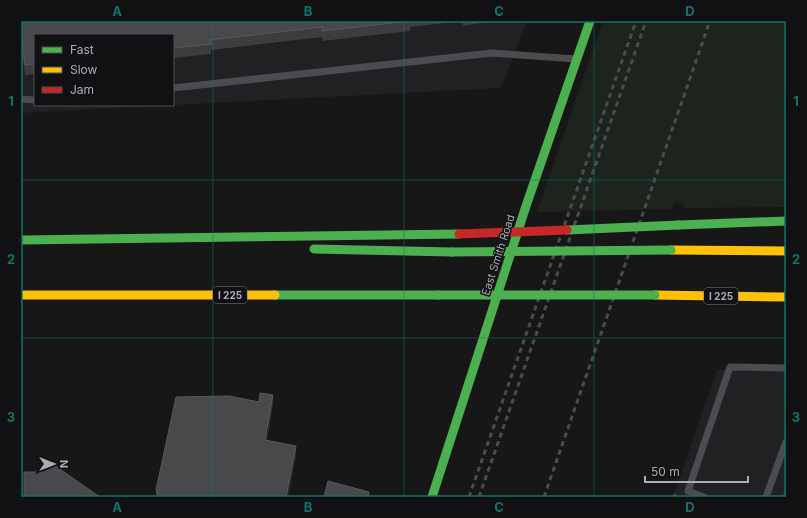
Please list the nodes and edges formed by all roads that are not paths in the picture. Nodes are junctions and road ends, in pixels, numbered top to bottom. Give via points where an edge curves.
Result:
1 (590, 21) edge
2 (576, 60) junction
3 (174, 88) edge
4 (21, 99) edge
5 (34, 100) edge
6 (786, 221) edge
7 (21, 242) edge
8 (197, 247) dead end
9 (309, 249) dead end
10 (786, 251) edge
11 (21, 295) edge
12 (786, 296) edge
13 (786, 368) edge
14 (786, 442) edge
15 (432, 497) edge
16 (704, 497) edge
17 (766, 497) edge

1 - 2 main road, East Smith Road
2 - 3 lane via 492,53
2 - 15 main road, East Smith Road
4 - 5 lane
6 - 7 main road, bridge via 458,234
7 - 8 main road
9 - 10 main road, bridge via 452,252
11 - 12 main road, I 225, bridge
13 - 16 lane via 730,367 688,491
14 - 17 lane

